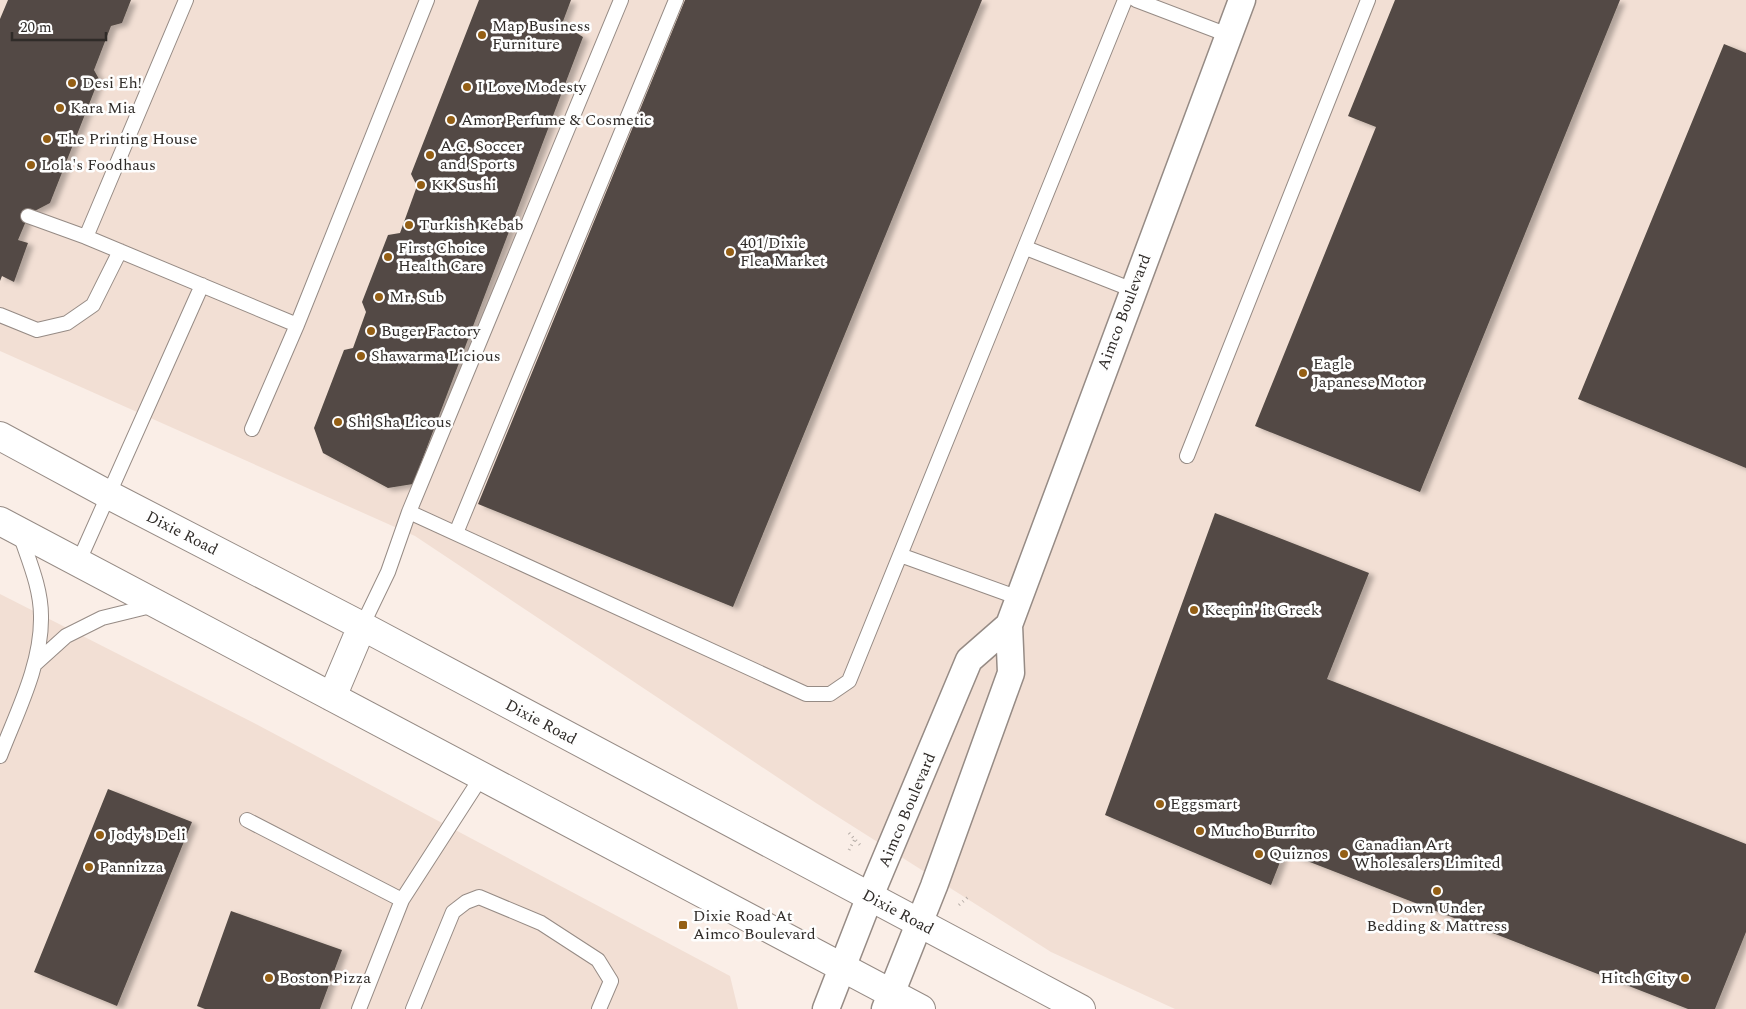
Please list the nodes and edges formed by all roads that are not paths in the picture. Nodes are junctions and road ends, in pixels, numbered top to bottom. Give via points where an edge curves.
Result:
1 (186, 0) edge
2 (427, 0) edge
3 (621, 0) edge
4 (676, 0) edge
5 (1126, 0) edge
6 (1136, 0) edge
7 (1242, 0) edge
8 (1368, 0) edge
9 (1228, 35) junction
10 (28, 216) dead end
11 (86, 237) junction
12 (1026, 248) junction
13 (120, 251) junction
14 (202, 285) junction
15 (1133, 290) junction
16 (0, 315) edge
17 (297, 325) junction
18 (252, 429) dead end
19 (0, 436) edge
20 (1187, 456) dead end
21 (109, 496) junction
22 (409, 512) junction
23 (10, 526) edge
24 (456, 533) junction
25 (900, 555) junction
26 (78, 563) junction
27 (1019, 598) junction
28 (159, 604) junction
29 (1009, 625) junction
30 (362, 626) junction
31 (35, 664) junction
32 (332, 697) junction
33 (0, 756) edge
34 (482, 776) junction
35 (247, 820) dead end
36 (870, 896) junction
37 (402, 900) junction
38 (919, 923) junction
39 (841, 968) junction
40 (888, 1002) edge
41 (359, 1009) edge
42 (413, 1009) edge
43 (599, 1009) edge
44 (826, 1009) edge
45 (921, 1009) edge
46 (1081, 1009) edge

1 - 11 lane
2 - 17 lane
3 - 22 lane
4 - 24 lane
5 - 12 lane
6 - 9 lane
7 - 9 street, Aimco Boulevard
8 - 20 lane
9 - 15 street, Aimco Boulevard
10 - 11 lane
11 - 13 lane
12 - 15 lane
12 - 25 lane
13 - 14 lane
13 - 16 lane via 93,304 67,323 37,330
14 - 17 lane
14 - 21 lane
15 - 27 street, Aimco Boulevard
17 - 18 lane
19 - 21 main road, Dixie Road
21 - 26 lane
21 - 30 main road, Dixie Road
22 - 24 lane
22 - 30 lane via 388,572
23 - 26 main road
23 - 31 lane via 37,584 42,616
24 - 25 lane via 806,694 830,694 849,681
25 - 27 lane
26 - 28 main road
27 - 29 street, Aimco Boulevard
28 - 31 lane via 102,618 66,636
28 - 32 main road
29 - 36 street, Aimco Boulevard via 969,660
29 - 38 street, Aimco Boulevard via 1011,673
30 - 32 main road
30 - 36 main road, Dixie Road
31 - 33 lane
32 - 34 main road
34 - 37 lane
34 - 39 main road
35 - 37 lane
36 - 38 main road, Dixie Road
36 - 39 street, Aimco Boulevard
37 - 41 lane
38 - 40 street, Aimco Boulevard
38 - 46 main road, Dixie Road
39 - 40 main road
39 - 44 street, Aimco Boulevard
40 - 45 main road
42 - 43 lane via 453,912 479,897 540,923 598,960 611,981

